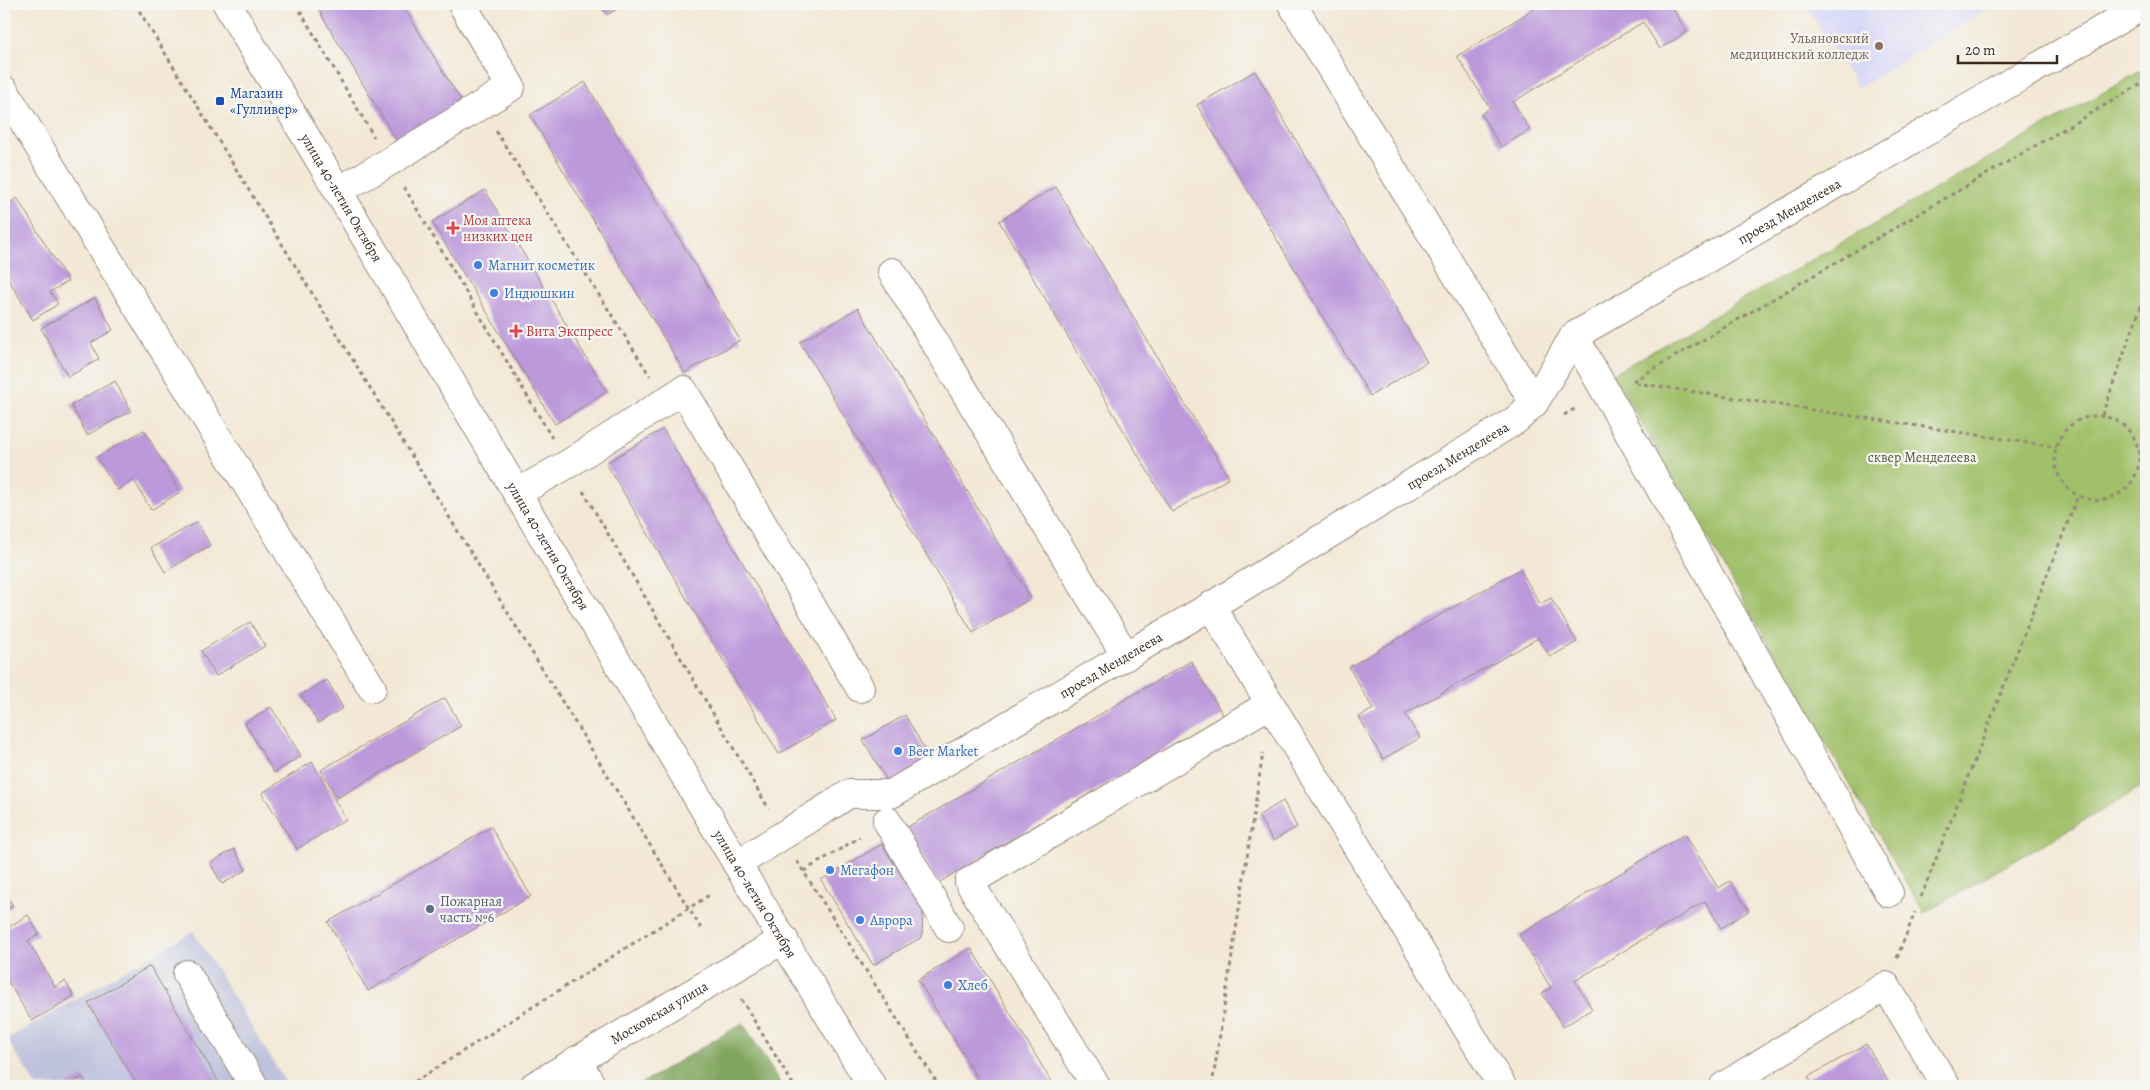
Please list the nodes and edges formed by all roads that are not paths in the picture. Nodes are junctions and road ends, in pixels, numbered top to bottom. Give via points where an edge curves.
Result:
1 (227, 4) edge
2 (462, 4) edge
3 (1292, 4) edge
4 (2146, 4) edge
5 (4, 90) edge
6 (338, 191) junction
7 (892, 272) dead end
8 (1574, 336) junction
9 (1534, 403) junction
10 (517, 493) junction
11 (1211, 606) junction
12 (1126, 656) junction
13 (372, 688) dead end
14 (860, 688) dead end
15 (1270, 704) junction
16 (887, 821) dead end
17 (737, 864) junction
18 (1889, 893) dead end
19 (949, 928) dead end
20 (784, 939) junction
21 (187, 974) dead end
22 (577, 1060) junction
23 (254, 1086) edge
24 (534, 1086) edge
25 (592, 1086) edge
26 (872, 1086) edge
27 (1096, 1086) edge
28 (1502, 1086) edge
29 (1724, 1086) edge
30 (1946, 1086) edge

1 - 6 street, улица 40-летия Октября
2 - 6 street via 511,87
3 - 9 street
4 - 8 street, проезд Менделеева
5 - 13 street
6 - 10 street, улица 40-летия Октября
7 - 12 street
8 - 9 street, проезд Менделеева
8 - 18 street
9 - 11 street, проезд Менделеева via 1516,420
10 - 14 street via 684,390
10 - 17 street, улица 40-летия Октября
11 - 12 street, проезд Менделеева
11 - 15 street
12 - 17 street, проезд Менделеева via 891,794 849,794
15 - 27 street via 969,882
15 - 28 street
16 - 19 street
17 - 20 street, улица 40-летия Октября
20 - 22 street, Московская улица
20 - 26 street, улица 40-летия Октября
21 - 23 street
22 - 24 street, Московская улица
22 - 25 street
29 - 30 street via 1886,986

